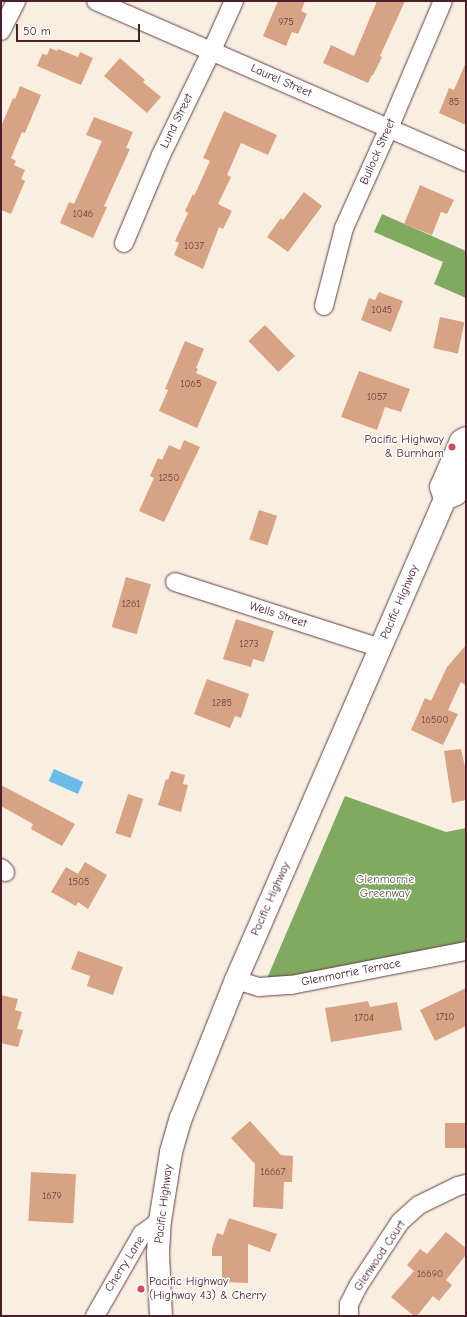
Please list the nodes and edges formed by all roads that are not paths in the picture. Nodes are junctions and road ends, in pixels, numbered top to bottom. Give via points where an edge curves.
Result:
1 (16, 1) edge
2 (96, 1) edge
3 (234, 1) edge
4 (443, 1) edge
5 (1, 31) edge
6 (212, 50) junction
7 (389, 128) junction
8 (466, 162) edge
9 (124, 243) dead end
10 (324, 306) dead end
11 (466, 438) edge
12 (466, 471) edge
13 (445, 499) junction
14 (175, 582) dead end
15 (381, 648) junction
16 (466, 951) edge
17 (236, 980) junction
18 (466, 1184) edge
19 (160, 1221) junction
20 (98, 1315) edge
21 (161, 1316) edge
22 (349, 1316) edge

1 - 5 street
2 - 6 street, Laurel Street
3 - 6 street, Lund Street
4 - 7 street, Bullock Street
6 - 7 street, Laurel Street
6 - 9 street, Lund Street via 161,155
7 - 8 street, Laurel Street
7 - 10 street, Bullock Street via 344,228
11 - 13 main road, Pacific Highway via 461,441 442,487
12 - 13 main road, Pacific Highway via 456,494
13 - 15 main road, Pacific Highway
14 - 15 street, Wells Street
15 - 17 main road, Pacific Highway
16 - 17 street, Glenmorrie Terrace via 291,985 259,987
17 - 19 main road, Pacific Highway via 181,1118 167,1174
18 - 22 street, Glenwood Court via 419,1206 400,1222 358,1286 349,1304
19 - 20 street, Cherry Lane via 142,1234
19 - 21 main road, Pacific Highway via 158,1254

